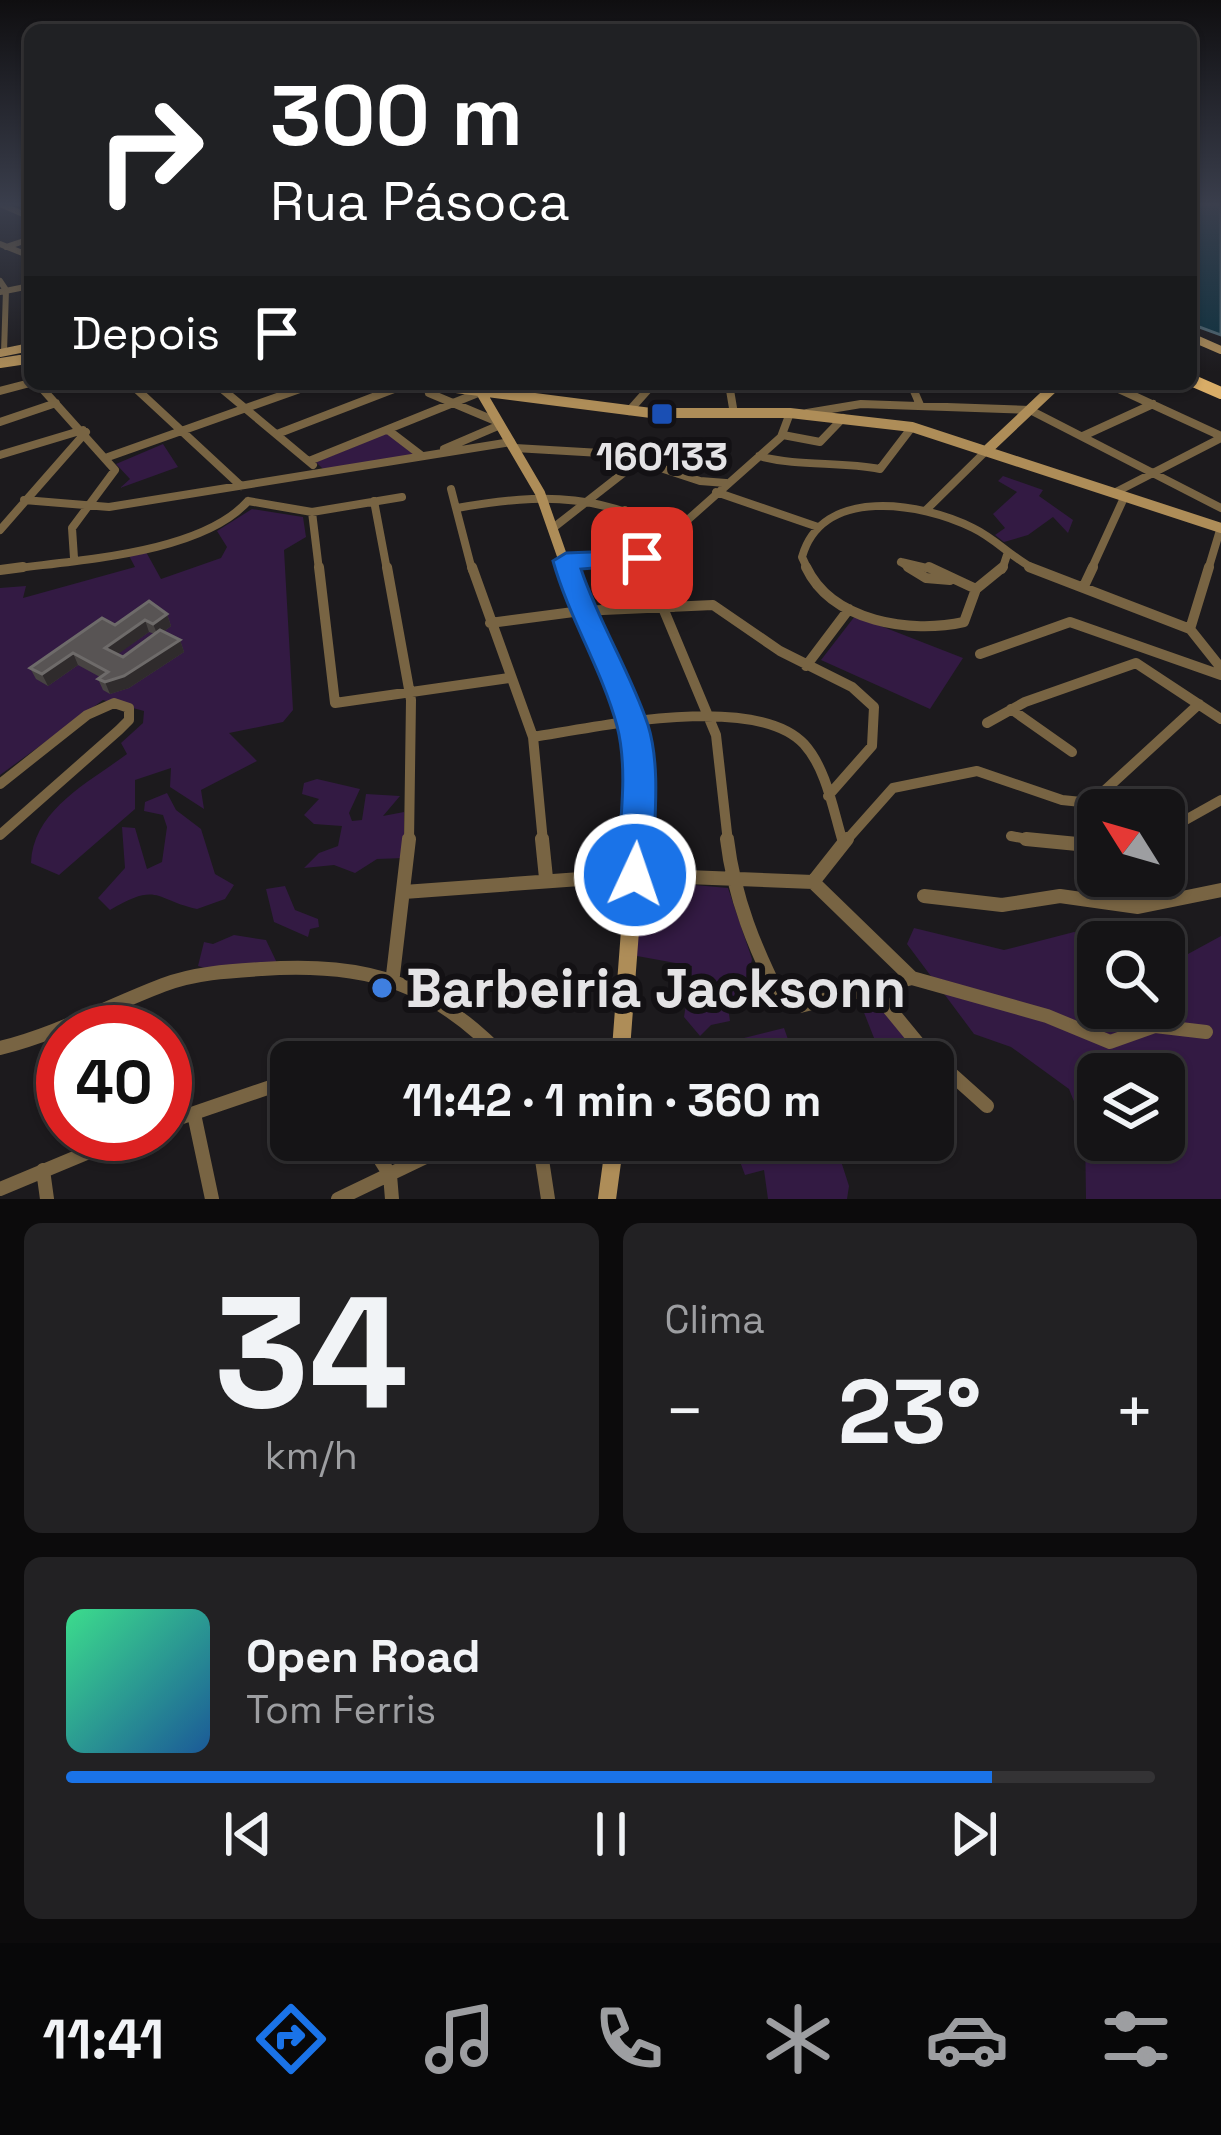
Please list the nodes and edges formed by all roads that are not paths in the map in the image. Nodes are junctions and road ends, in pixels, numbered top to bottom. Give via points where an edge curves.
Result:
1 (0, 281) edge
2 (3, 291) edge
3 (3, 313) edge
4 (1, 359) edge
5 (5, 390) edge
6 (41, 390) edge
7 (138, 390) edge
8 (224, 390) edge
9 (297, 390) edge
10 (391, 390) edge
11 (429, 390) edge
12 (461, 390) edge
13 (648, 390) edge
14 (730, 390) edge
15 (914, 390) edge
16 (1051, 390) edge
17 (1122, 390) edge
18 (480, 393) junction
19 (56, 404) junction
20 (455, 404) junction
21 (1154, 404) junction
22 (920, 405) junction
23 (247, 408) junction
24 (1030, 410) junction
25 (629, 411) junction
26 (734, 414) junction
27 (797, 414) junction
28 (843, 418) junction
29 (0, 422) edge
30 (499, 424) junction
31 (912, 427) junction
32 (183, 430) junction
33 (388, 430) junction
34 (85, 431) junction
35 (277, 434) junction
36 (783, 435) junction
37 (1083, 436) junction
38 (1221, 437) edge
39 (513, 445) junction
40 (986, 451) junction
41 (0, 455) edge
42 (425, 456) junction
43 (759, 456) junction
44 (108, 457) junction
45 (640, 460) junction
46 (309, 461) junction
47 (321, 473) junction
48 (1158, 475) junction
49 (726, 483) junction
50 (241, 485) junction
51 (451, 489) dead end
52 (716, 492) junction
53 (540, 493) junction
54 (1109, 495) junction
55 (402, 497) dead end
56 (593, 498) junction
57 (23, 500) junction
58 (1123, 500) junction
59 (248, 501) junction
60 (374, 502) junction
61 (457, 508) junction
62 (1221, 508) edge
63 (84, 509) junction
64 (625, 510) junction
65 (925, 511) junction
66 (312, 512) junction
67 (818, 527) junction
68 (554, 528) junction
69 (1221, 528) edge
70 (0, 530) edge
71 (673, 530) junction
72 (686, 538) dead end
73 (1007, 555) junction
74 (74, 558) junction
75 (608, 558) junction
76 (566, 561) junction
77 (1040, 568) junction
78 (0, 570) edge
79 (1002, 571) junction
80 (950, 580) junction
81 (1084, 586) junction
82 (654, 588) dead end
83 (976, 589) junction
84 (669, 608) junction
85 (849, 609) junction
86 (581, 611) junction
87 (490, 623) junction
88 (1190, 629) junction
89 (980, 654) dead end
90 (806, 665) junction
91 (1221, 671) edge
92 (509, 678) junction
93 (410, 694) junction
94 (1199, 704) junction
95 (1011, 709) junction
96 (706, 716) junction
97 (1221, 719) edge
98 (987, 723) dead end
99 (633, 726) junction
100 (533, 736) junction
101 (1072, 752) dead end
102 (0, 784) edge
103 (828, 796) junction
104 (1221, 800) edge
105 (1185, 820) edge
106 (0, 835) edge
107 (1012, 836) dead end
108 (842, 839) junction
109 (1077, 847) edge
110 (635, 875) junction
111 (546, 878) junction
112 (732, 881) junction
113 (813, 882) junction
114 (1221, 890) edge
115 (404, 892) junction
116 (924, 896) dead end
117 (393, 975) junction
118 (912, 978) junction
119 (874, 990) junction
120 (1206, 1033) dead end
121 (486, 1041) edge
122 (622, 1041) edge
123 (0, 1048) edge
124 (270, 1086) edge
125 (987, 1106) dead end
126 (194, 1114) joint
127 (66, 1161) edge
128 (381, 1161) edge
129 (418, 1161) edge
130 (542, 1161) edge
131 (612, 1161) edge
132 (44, 1170) junction
133 (390, 1175) junction
134 (0, 1189) edge
135 (47, 1199) edge
136 (212, 1199) edge
137 (338, 1199) edge
138 (392, 1199) edge
139 (548, 1199) edge
140 (607, 1199) edge

1 - 2 street
2 - 3 street
3 - 4 street
4 - 5 street
6 - 19 street
7 - 32 street
8 - 23 street
9 - 23 street
10 - 35 street
11 - 20 street
12 - 18 street
13 - 25 street
14 - 26 street
15 - 22 street
16 - 24 street
17 - 21 street
18 - 20 street
18 - 25 street
18 - 30 street
19 - 29 street
19 - 34 street
20 - 30 street
20 - 33 street
21 - 37 street
21 - 38 street
22 - 24 street
22 - 27 street
23 - 32 street
23 - 35 street
24 - 37 street
24 - 40 street
25 - 26 street
26 - 27 street
27 - 28 street
27 - 36 street
28 - 31 street
28 - 36 street via 820,442
30 - 39 street
30 - 42 street
31 - 40 street
31 - 43 street via 880,469
32 - 44 street
32 - 50 street
33 - 42 street
33 - 46 street
34 - 41 street
34 - 44 street
34 - 57 street
35 - 46 street
36 - 43 street
37 - 48 street
38 - 48 street
39 - 42 street
39 - 45 street
39 - 53 street
40 - 54 street
40 - 65 street
42 - 47 street
43 - 49 street
44 - 63 street via 116,473
45 - 49 street
45 - 56 street
46 - 47 street
47 - 50 street
48 - 54 street
48 - 62 street
49 - 52 street
50 - 59 street
50 - 63 street
51 - 61 street
52 - 67 street
52 - 71 street
53 - 56 street
53 - 61 street
53 - 68 street
54 - 58 street
55 - 60 street
56 - 64 street
56 - 68 street
57 - 63 street
57 - 70 street
58 - 69 street
58 - 81 street
59 - 66 street
59 - 74 street via 234,519 194,536
60 - 66 street
60 - 93 street
61 - 87 street
63 - 74 street via 70,535
64 - 71 street
64 - 75 street
65 - 67 street via 870,508
65 - 73 street via 980,532
66 - 93 street via 330,694 339,704
67 - 85 street via 804,545 807,573
68 - 76 street
69 - 88 street
71 - 72 street
71 - 84 street via 662,552
73 - 77 street
73 - 79 street
74 - 78 street
75 - 76 street
75 - 82 street via 645,559
76 - 86 street
77 - 79 street
77 - 81 street
79 - 83 street
80 - 80 street via 913,560 900,563 930,579
80 - 83 street
81 - 88 street
83 - 85 street via 964,622 932,631
84 - 86 street
84 - 90 street via 722,609
84 - 96 street
85 - 90 street
86 - 87 street
86 - 99 street
87 - 92 street
88 - 91 street
89 - 91 street via 1065,622
90 - 103 street via 852,687 877,714 868,756
92 - 93 street
92 - 100 street
93 - 115 street
94 - 95 street via 1136,663
94 - 97 street
94 - 108 street via 1090,803 956,772 893,788
95 - 98 street
95 - 101 street
96 - 99 street
96 - 103 street via 754,719 796,737
96 - 112 street via 722,764
99 - 100 street
99 - 110 street
100 - 111 street
102 - 106 street via 87,715 114,703 129,708 119,730
103 - 108 street
104 - 105 street
107 - 109 street
108 - 113 street
110 - 111 street
110 - 112 street
110 - 122 street
111 - 115 street
112 - 113 street
112 - 119 street via 785,1005
113 - 118 street
114 - 116 street via 1138,907 1060,896 1001,904
115 - 117 street
117 - 121 street
117 - 123 street via 306,965 216,973
118 - 119 street
118 - 120 street via 1110,1042 1155,1026
119 - 125 street via 920,1046
124 - 126 street
126 - 136 street
127 - 132 street
128 - 133 street
129 - 133 street
130 - 139 street
131 - 140 street
132 - 134 street
132 - 135 street
133 - 137 street
133 - 138 street

